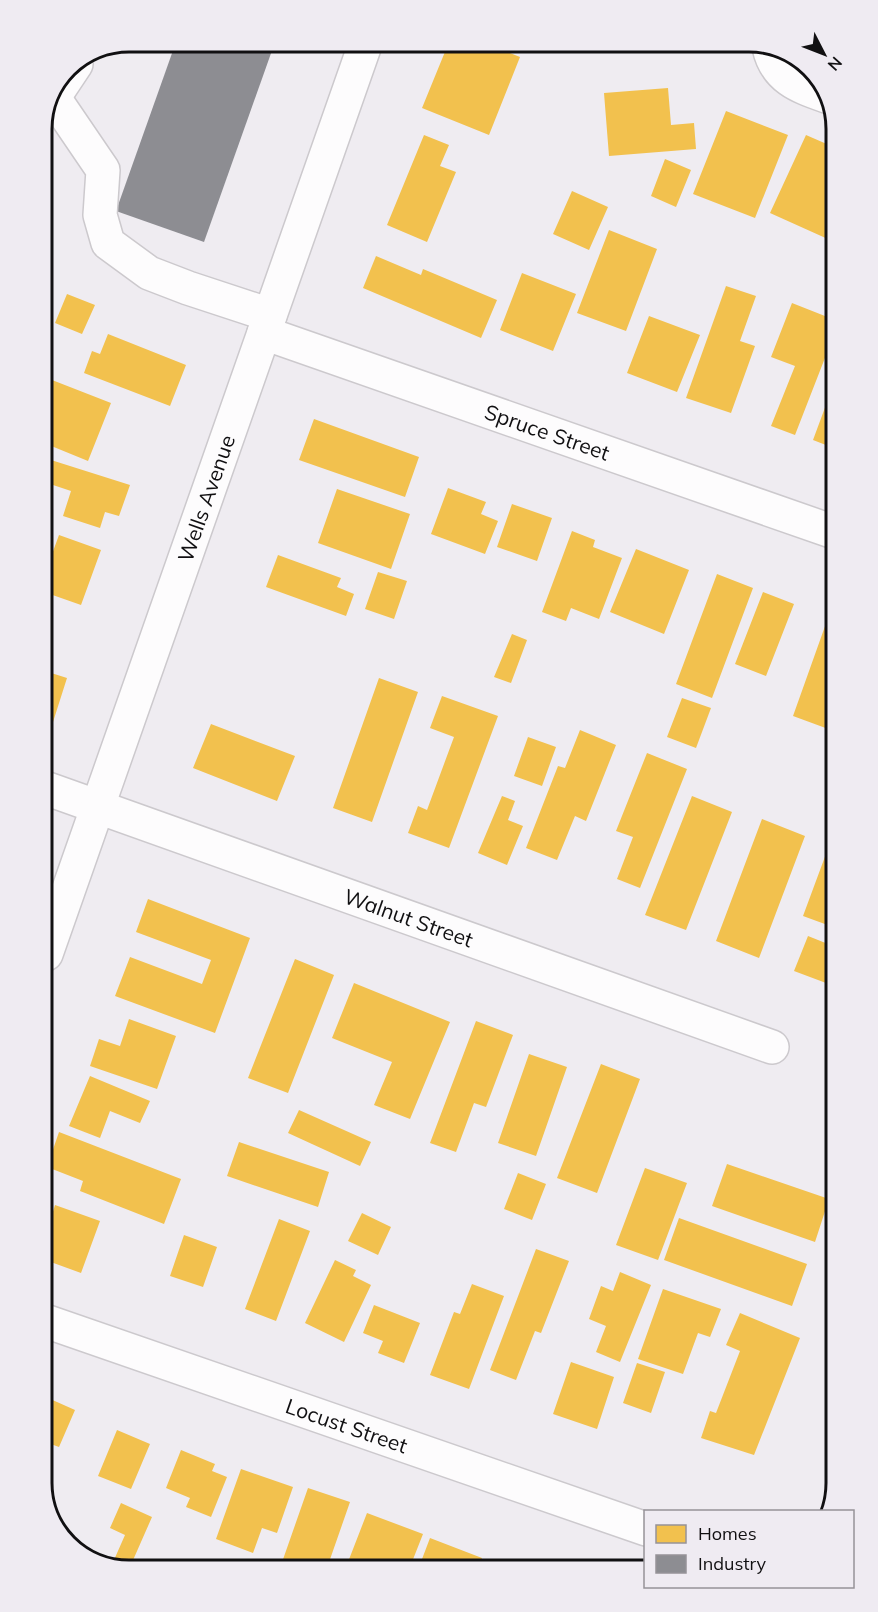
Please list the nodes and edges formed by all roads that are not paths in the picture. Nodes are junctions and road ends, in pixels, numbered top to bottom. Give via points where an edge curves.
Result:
1 (362, 52) edge
2 (772, 57) edge
3 (814, 91) edge
4 (57, 103) edge
5 (267, 324) junction
6 (826, 529) edge
7 (53, 792) edge
8 (98, 807) junction
9 (52, 936) edge
10 (772, 1047) dead end
11 (52, 1323) edge
12 (644, 1529) edge

1 - 5 street, Wells Avenue
2 - 3 street via 790,81
4 - 5 street, Spruce Street via 103,170 100,215 108,243 149,273
5 - 6 street, Spruce Street
5 - 8 street, Wells Avenue
7 - 8 street, Walnut Street
8 - 9 street, Wells Avenue
8 - 10 street, Walnut Street
11 - 12 street, Locust Street

